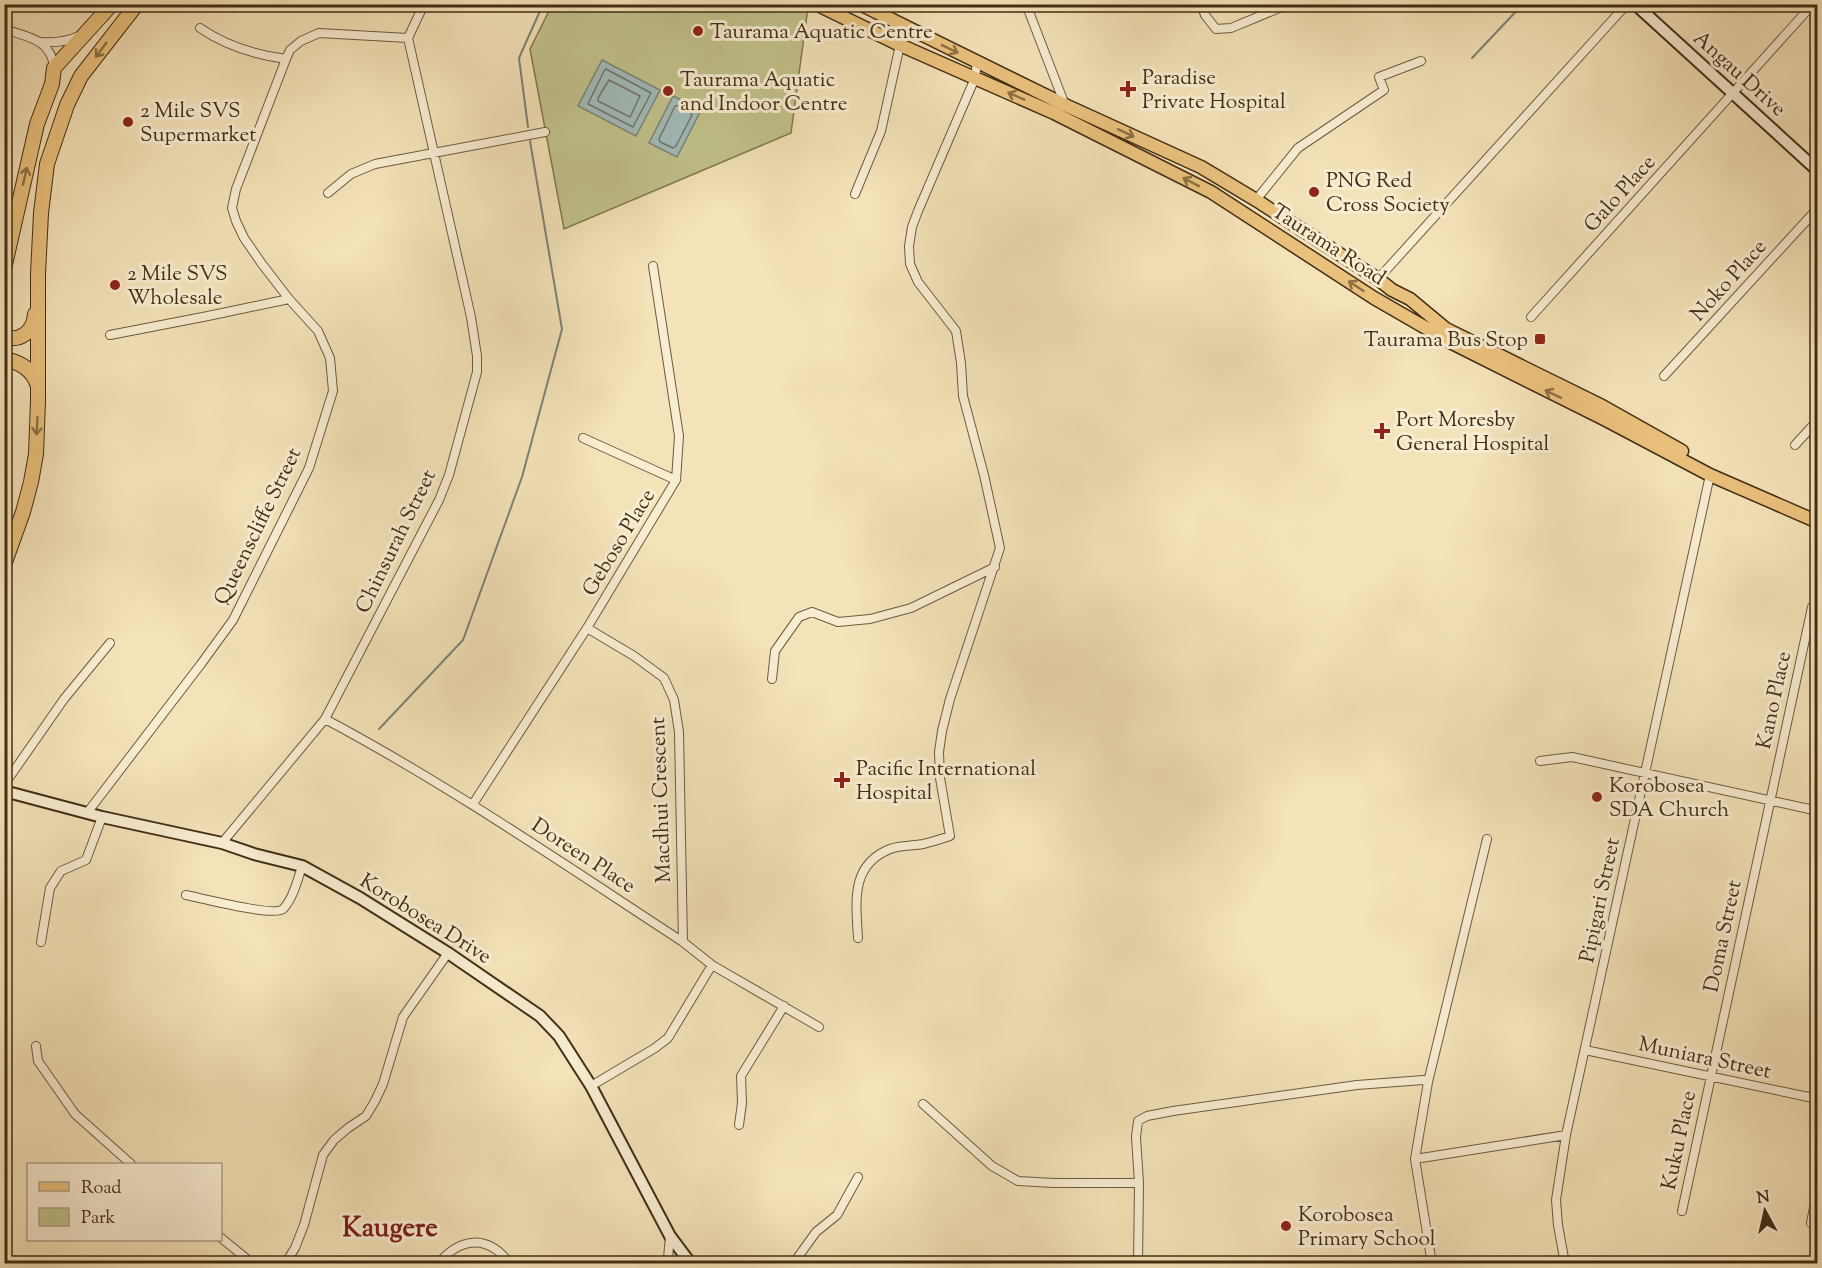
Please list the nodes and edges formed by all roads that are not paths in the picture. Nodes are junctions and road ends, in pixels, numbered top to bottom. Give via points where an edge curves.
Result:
1 (112, 4) edge
2 (137, 4) edge
3 (424, 4) edge
4 (816, 4) edge
5 (1026, 4) edge
6 (1201, 4) edge
7 (1289, 4) edge
8 (1627, 4) edge
9 (1635, 4) edge
10 (1814, 4) edge
11 (860, 5) edge
12 (852, 22) junction
13 (200, 28) dead end
14 (4, 29) edge
15 (90, 29) junction
16 (408, 38) junction
17 (40, 42) junction
18 (900, 45) junction
19 (286, 59) junction
20 (1421, 61) dead end
21 (977, 62) junction
22 (54, 68) junction
23 (975, 78) junction
24 (1734, 93) junction
25 (1065, 105) junction
26 (545, 132) dead end
27 (434, 154) junction
28 (1818, 171) edge
29 (328, 193) dead end
30 (855, 194) dead end
31 (1256, 200) junction
32 (1818, 208) edge
33 (653, 266) dead end
34 (4, 268) edge
35 (38, 274) junction
36 (1378, 279) junction
37 (289, 299) junction
38 (1531, 317) dead end
39 (110, 335) dead end
40 (4, 337) edge
41 (4, 359) edge
42 (1664, 376) dead end
43 (39, 388) junction
44 (1818, 420) edge
45 (583, 438) dead end
46 (1796, 445) dead end
47 (1710, 475) junction
48 (676, 480) junction
49 (1818, 515) edge
50 (1818, 522) edge
51 (4, 565) edge
52 (995, 567) junction
53 (1812, 607) dead end
54 (586, 628) junction
55 (110, 643) dead end
56 (772, 679) dead end
57 (325, 719) junction
58 (1540, 761) dead end
59 (1645, 773) junction
60 (4, 785) edge
61 (4, 792) edge
62 (1769, 801) junction
63 (473, 804) junction
64 (1818, 811) edge
65 (87, 813) junction
66 (102, 817) junction
67 (1487, 839) dead end
68 (222, 843) junction
69 (302, 866) junction
70 (186, 895) dead end
71 (858, 938) dead end
72 (41, 942) dead end
73 (683, 942) junction
74 (448, 953) junction
75 (712, 965) junction
76 (784, 1006) junction
77 (819, 1027) dead end
78 (36, 1046) dead end
79 (1585, 1050) junction
80 (1709, 1077) junction
81 (1428, 1082) junction
82 (591, 1086) junction
83 (1818, 1099) edge
84 (923, 1104) dead end
85 (739, 1125) dead end
86 (1566, 1136) junction
87 (1415, 1159) junction
88 (131, 1163) edge
89 (858, 1177) dead end
90 (1139, 1183) junction
91 (1818, 1188) edge
92 (1682, 1211) dead end
93 (1811, 1223) dead end
94 (670, 1236) junction
95 (222, 1239) edge
96 (253, 1263) edge
97 (285, 1263) edge
98 (438, 1263) edge
99 (510, 1263) edge
100 (669, 1263) edge
101 (691, 1263) edge
102 (793, 1263) edge
103 (1138, 1263) edge
104 (1432, 1263) edge
105 (1566, 1263) edge

1 - 15 highway
2 -> 35 highway via 81,75 64,115 47,164
3 - 16 street
4 - 12 main road, Taurama Road
5 - 25 street
6 - 7 street via 1216,29 1231,28
8 - 36 street
9 - 24 main road, Angau Drive
10 - 24 street, Galo Place
11 - 12 main road
11 -> 21 main road, Taurama Road
12 - 18 main road, Taurama Road
13 - 19 street via 216,39 263,56
14 - 17 street
15 - 17 street via 68,41
15 - 22 highway
16 - 19 street, Queenscliffe Street via 319,33 301,41
16 - 27 street, Chinsurah Street
17 - 22 street via 53,56
18 - 23 main road, Taurama Road
18 - 30 street via 881,131
19 - 37 street, Queenscliffe Street via 232,208 244,238
20 - 31 street via 1379,77 1384,90 1298,148
21 - 23 street
21 - 25 main road, Taurama Road
34 -> 22 highway
47 -> 23 main road, Taurama Road via 1452,344 1211,192
23 - 52 street via 915,219 909,246 910,264 918,282 956,331 963,396 1000,548
24 - 28 main road, Angau Drive
24 - 38 street, Galo Place
25 -> 31 main road, Taurama Road via 1201,168
26 - 27 street
27 - 29 street via 375,164 351,174
27 - 57 street, Chinsurah Street via 473,328 477,372 439,500
31 - 36 main road, Taurama Road
32 - 42 street, Noko Place
33 - 48 street, Geboso Place via 679,436
35 - 40 highway via 31,328 25,335
35 - 43 highway
36 - 49 main road, Taurama Road via 1446,329 1602,406 1705,464
37 - 39 street
37 - 65 street, Queenscliffe Street via 318,331 333,372 333,391 309,468 233,620
41 - 43 highway via 25,366
43 -> 51 highway via 31,482
44 - 46 street
45 - 48 street
47 - 50 main road, Taurama Road
47 - 59 street, Pipigari Street
48 - 54 street, Geboso Place
52 - 56 street via 911,608 870,619 838,622 812,612 799,617 775,651
52 - 71 street via 942,731 940,778 950,836 892,848 871,859 859,881 856,899
53 - 62 street, Kano Place
54 - 63 street, Geboso Place
54 - 73 street, Macdhui Crescent via 664,678 674,700 679,732
55 - 60 street via 64,699
57 - 63 street, Doreen Place
57 - 68 street, Chinsurah Street
58 - 59 street via 1572,757
59 - 62 street
59 - 79 street, Pipigari Street
61 - 65 main road, Korobosea Drive
62 - 64 street
62 - 80 street, Doma Street
63 - 73 street, Doreen Place
65 - 66 main road, Korobosea Drive
66 - 68 main road, Korobosea Drive
66 - 72 street via 86,860 61,871 50,888
67 - 81 street
68 - 69 main road, Korobosea Drive
69 - 70 street via 294,890 283,909 277,911
69 - 74 main road, Korobosea Drive via 360,897
73 - 75 street, Doreen Place
74 - 82 main road, Korobosea Drive via 551,1025
74 - 97 street via 403,1017 383,1084 366,1116 334,1140 324,1155 304,1225
75 - 76 street, Doreen Place
75 - 82 street via 668,1038
76 - 77 street, Doreen Place
76 - 85 street via 741,1076
78 - 88 street via 38,1061 75,1114
79 - 80 street, Muniara Street
79 - 86 street, Pipigari Street
80 - 83 street, Muniara Street
80 - 92 street, Kuku Place
81 - 87 street
81 - 90 street via 1357,1085 1147,1116 1138,1121 1136,1137
82 - 94 main road, Korobosea Drive
84 - 90 street via 992,1166 1018,1181
86 - 87 street
86 - 105 street, Pipigari Street via 1556,1200
87 - 104 street
89 - 102 street via 837,1215 816,1232
90 - 103 street
91 - 93 street
94 - 100 street
94 - 101 main road, Korobosea Drive
95 - 96 street
98 - 99 street via 453,1250 471,1243 496,1248

